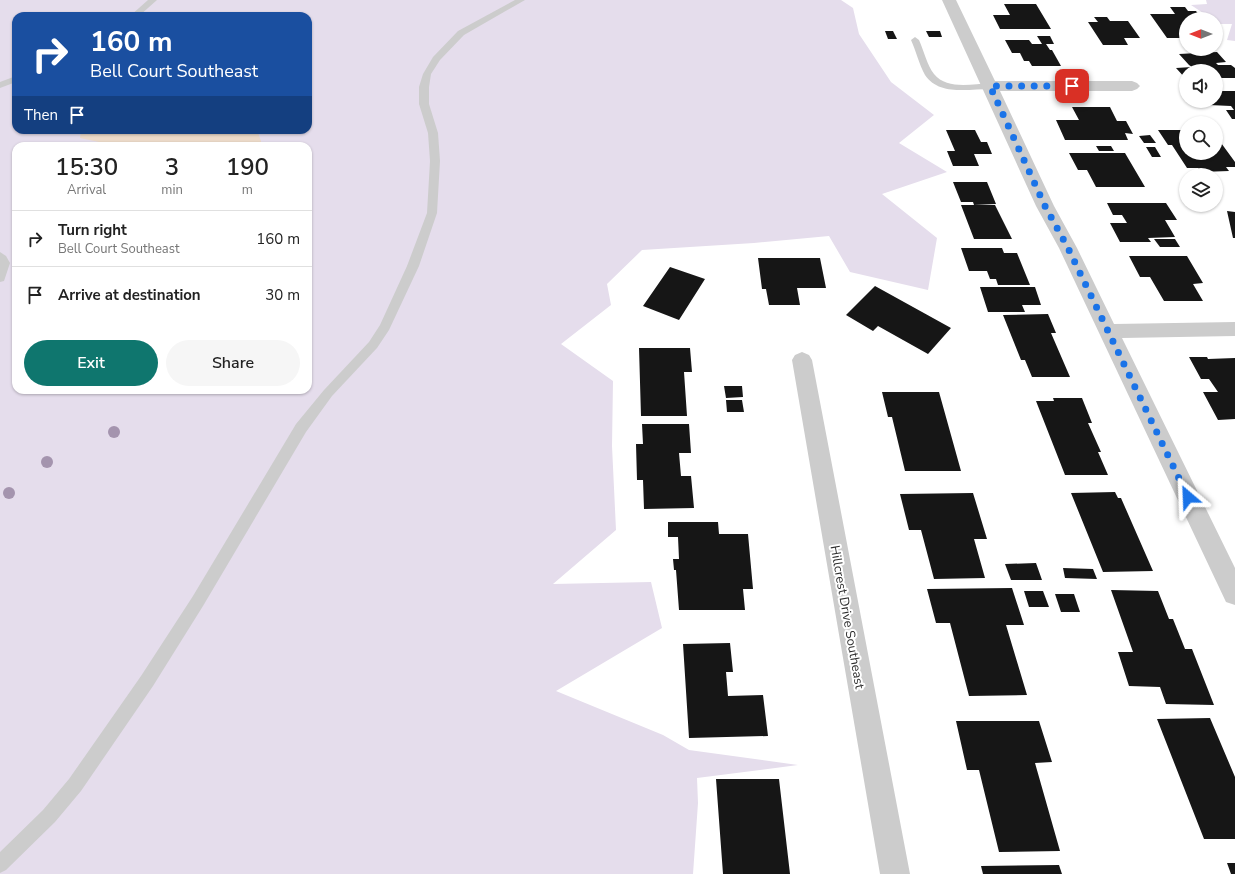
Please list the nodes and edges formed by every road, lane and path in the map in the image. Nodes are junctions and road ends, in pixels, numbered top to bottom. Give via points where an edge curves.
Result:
1 (153, 0) edge
2 (521, 0) edge
3 (949, 0) edge
4 (139, 12) edge
5 (915, 40) dead end
6 (12, 81) edge
7 (0, 86) edge
8 (990, 86) junction
9 (1132, 86) dead end
10 (0, 256) edge
11 (0, 278) edge
12 (1235, 329) edge
13 (1108, 331) junction
14 (802, 360) dead end
15 (1235, 594) edge
16 (0, 864) edge
17 (895, 874) edge

1 - 4 lane
2 - 16 lane via 461,33 436,59 427,74 424,104 433,133 435,161 432,213 413,266 385,327 373,345 328,393 301,428 198,601 147,681 75,785 49,816
3 - 8 street
5 - 8 lane via 930,74 942,85
6 - 7 lane
8 - 9 street
8 - 13 street via 1045,206
10 - 11 lane via 5,263
12 - 13 street
13 - 15 street
14 - 17 street, Hillcrest Drive Southeast

